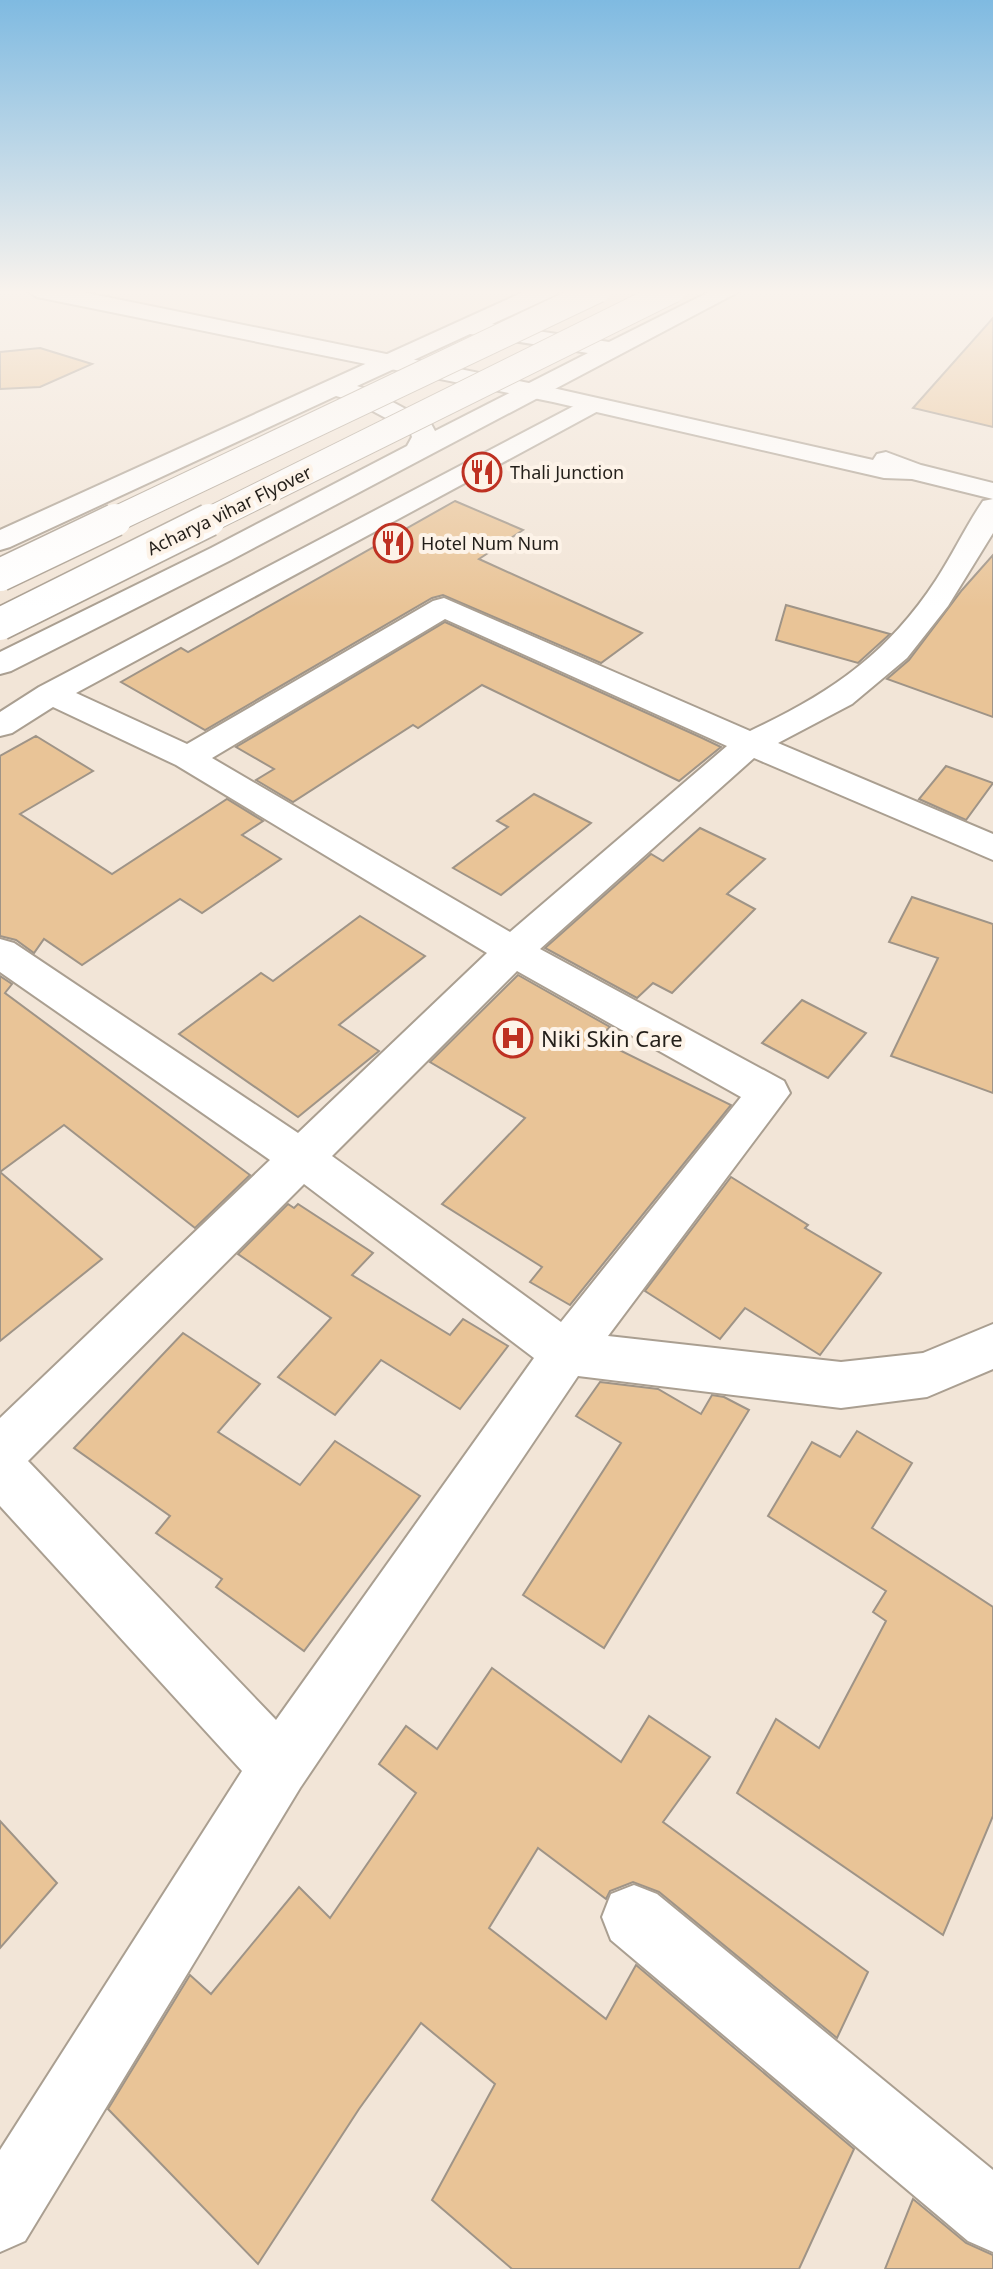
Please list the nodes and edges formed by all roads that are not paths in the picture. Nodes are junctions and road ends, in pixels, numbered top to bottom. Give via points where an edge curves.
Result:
1 (313, 396) edge
2 (363, 396) edge
3 (376, 396) edge
4 (460, 396) edge
5 (522, 396) edge
6 (569, 396) edge
7 (593, 396) edge
8 (591, 405) junction
9 (417, 451) junction
10 (912, 471) junction
11 (993, 491) edge
12 (993, 507) edge
13 (4, 536) edge
14 (0, 575) edge
15 (0, 624) edge
16 (31, 648) junction
17 (0, 664) edge
18 (67, 686) junction
19 (0, 726) edge
20 (750, 744) junction
21 (188, 758) junction
22 (993, 848) edge
23 (513, 951) junction
24 (0, 953) edge
25 (300, 1157) junction
26 (993, 1346) edge
27 (566, 1353) junction
28 (0, 1453) edge
29 (0, 1468) edge
30 (279, 1767) junction
31 (634, 1917) dead end
32 (0, 2216) edge
33 (993, 2216) edge

1 - 13 main road
2 - 9 main road via 421,427 425,437
3 - 14 main road, Acharya vihar Flyover, bridge
4 - 15 main road, Acharya vihar Flyover, bridge
5 - 9 main road
6 - 8 main road
7 - 10 main road via 885,460
8 - 10 main road via 884,470
8 - 18 main road
9 - 16 main road
10 - 11 main road
12 - 20 main road via 963,564 898,648 854,688
16 - 17 main road
16 - 18 main road
18 - 19 main road
18 - 21 main road
20 - 21 main road via 444,607
20 - 22 main road
20 - 23 main road
21 - 23 main road
23 - 25 main road
23 - 27 main road via 769,1093
24 - 25 main road
25 - 27 main road
25 - 28 main road
26 - 27 main road via 927,1375 841,1385
27 - 30 main road
29 - 30 main road
30 - 32 main road
31 - 33 main road

